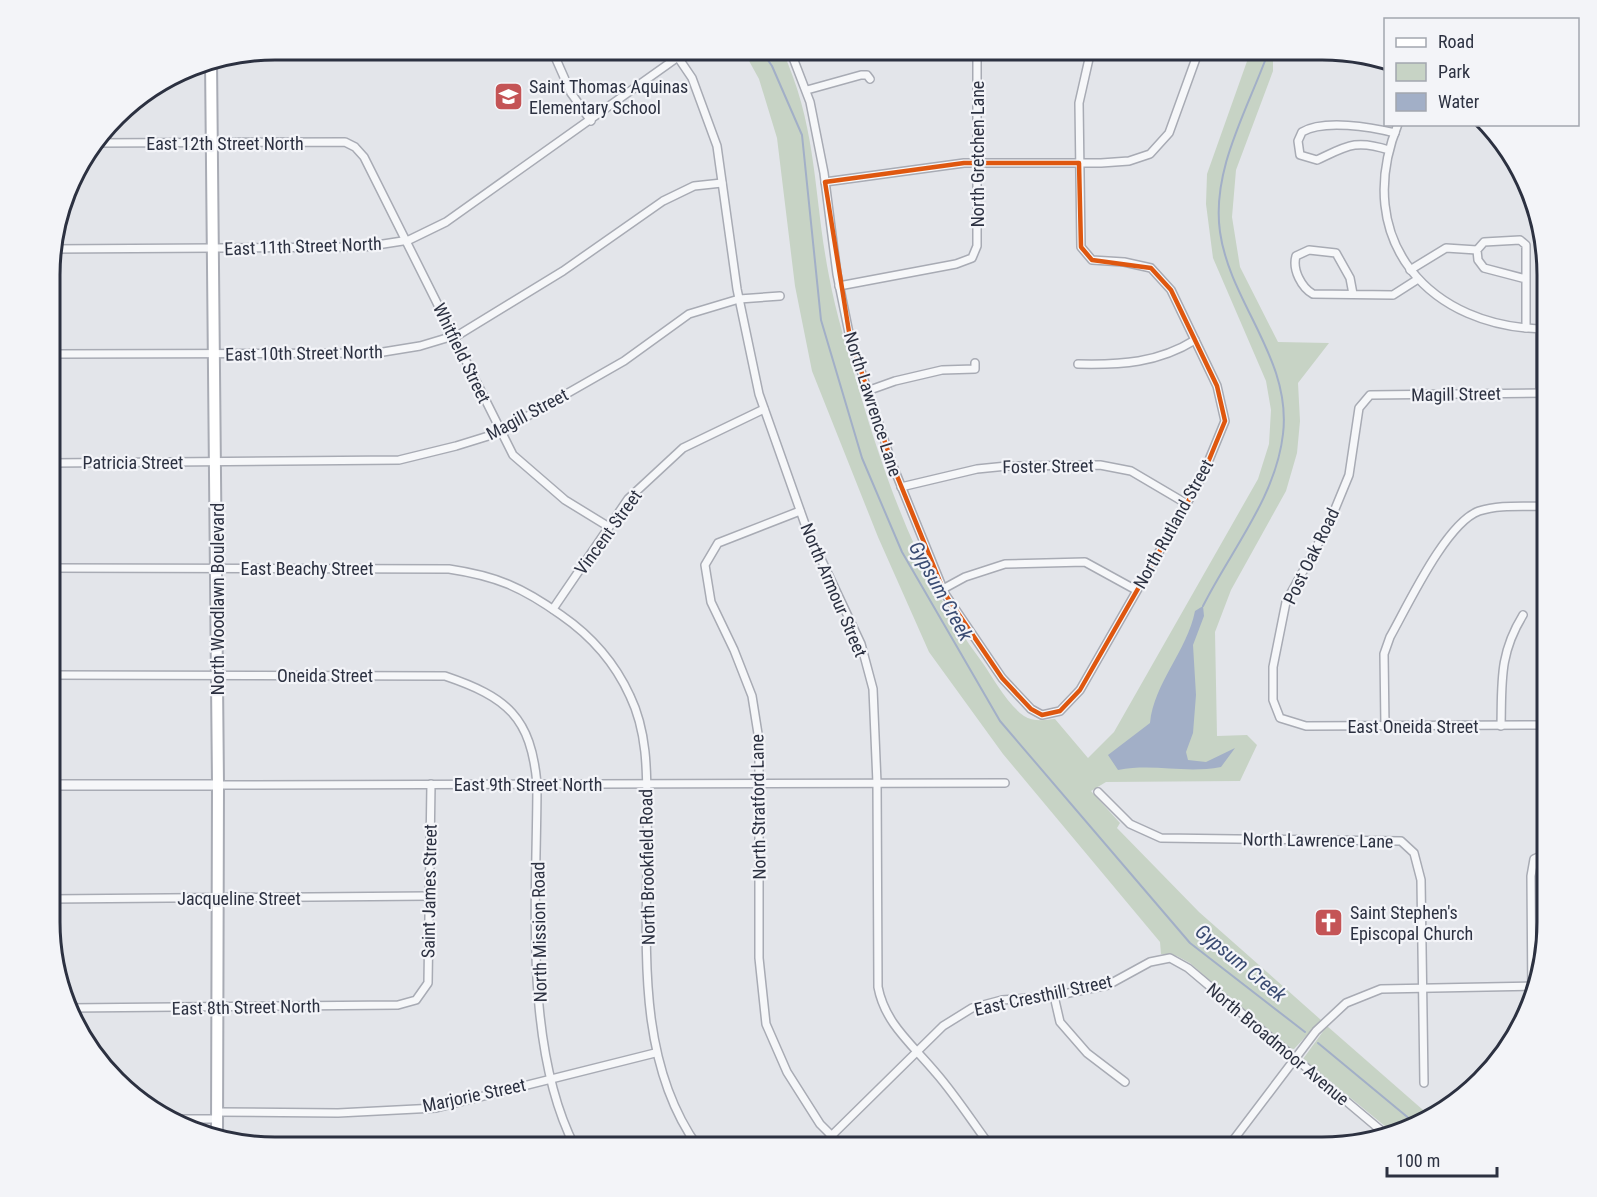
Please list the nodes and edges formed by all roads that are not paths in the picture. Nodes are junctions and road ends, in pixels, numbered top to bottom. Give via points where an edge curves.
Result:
1 (556, 60) edge
2 (674, 60) edge
3 (680, 60) edge
4 (794, 60) edge
5 (977, 60) edge
6 (1089, 60) edge
7 (1195, 60) edge
8 (211, 70) edge
9 (870, 79) dead end
10 (807, 90) junction
11 (591, 121) junction
12 (1397, 126) edge
13 (1395, 133) junction
14 (106, 143) edge
15 (211, 143) junction
16 (353, 146) joint
17 (1389, 150) junction
18 (977, 163) junction
19 (1079, 163) junction
20 (825, 182) junction
21 (722, 183) junction
22 (407, 240) junction
23 (62, 249) edge
24 (212, 249) junction
25 (1478, 250) junction
26 (1410, 270) junction
27 (1418, 279) junction
28 (1526, 279) junction
29 (839, 286) junction
30 (1353, 294) junction
31 (780, 296) dead end
32 (739, 300) junction
33 (1526, 328) junction
34 (1537, 329) edge
35 (454, 336) junction
36 (1195, 340) junction
37 (60, 354) edge
38 (214, 355) junction
39 (975, 363) dead end
40 (1078, 364) dead end
41 (867, 391) junction
42 (1537, 393) edge
43 (1367, 398) joint
44 (764, 409) junction
45 (501, 431) junction
46 (216, 462) junction
47 (60, 463) edge
48 (901, 487) junction
49 (1187, 504) junction
50 (1537, 507) edge
51 (800, 511) junction
52 (609, 527) junction
53 (60, 568) edge
54 (216, 568) junction
55 (943, 589) junction
56 (1136, 591) junction
57 (553, 609) junction
58 (1523, 615) dead end
59 (60, 675) edge
60 (217, 675) junction
61 (1047, 714) joint
62 (1280, 718) joint
63 (1385, 726) junction
64 (1501, 726) junction
65 (1537, 726) edge
66 (877, 783) junction
67 (1005, 783) dead end
68 (431, 784) junction
69 (537, 784) junction
70 (647, 784) junction
71 (760, 784) junction
72 (60, 785) edge
73 (218, 785) junction
74 (1098, 792) dead end
75 (1537, 858) edge
76 (429, 896) junction
77 (60, 898) edge
78 (218, 898) junction
79 (1170, 958) joint
80 (1532, 967) edge
81 (1527, 986) edge
82 (1423, 988) junction
83 (420, 995) joint
84 (1054, 996) junction
85 (78, 1008) edge
86 (217, 1008) junction
87 (915, 1052) junction
88 (656, 1053) junction
89 (1294, 1060) junction
90 (551, 1078) junction
91 (1125, 1082) dead end
92 (1424, 1083) dead end
93 (217, 1115) junction
94 (186, 1118) edge
95 (218, 1129) edge
96 (1379, 1129) edge
97 (832, 1136) joint
98 (572, 1137) edge
99 (691, 1137) edge
100 (984, 1137) edge
101 (1236, 1137) edge

1 - 11 street via 571,93
2 - 11 street, East 11th Street North
3 - 21 street, North Armour Street via 692,78 717,146
4 - 10 street, North Lawrence Lane
5 - 18 street, North Gretchen Lane
6 - 19 street, North Rutland Street via 1079,103
7 - 19 street via 1169,133 1150,154 1129,161
8 - 15 main road, North Woodlawn Boulevard
9 - 10 street via 861,75
10 - 20 street, North Lawrence Lane
11 - 22 street, East 11th Street North via 446,222
12 - 13 street
13 - 17 street
13 - 17 street via 1369,127 1322,125 1302,132 1298,141 1300,155 1317,160 1349,144 1365,143
14 - 15 street, East 12th Street North
15 - 16 street, East 12th Street North via 345,142
15 - 24 main road, North Woodlawn Boulevard
16 - 22 street, Whitfield Street via 364,158
17 - 26 street via 1384,173 1385,210
18 - 19 street
18 - 20 street
18 - 29 street, North Gretchen Lane via 977,246 972,258
19 - 36 street, North Rutland Street via 1081,247 1092,260 1151,268 1171,290
20 - 29 street, North Lawrence Lane
21 - 32 street, North Armour Street
21 - 35 street, East 10th Street North via 694,186 663,201 563,271
22 - 24 street, East 11th Street North via 364,247
22 - 35 street, Whitfield Street
23 - 24 street, East 11th Street North
24 - 38 main road, North Woodlawn Boulevard
25 - 26 street via 1446,248
25 - 28 street via 1484,268
25 - 28 street via 1484,242 1520,240 1526,246
26 - 27 street
27 - 30 street via 1392,295
27 - 33 street via 1435,296 1475,318
28 - 33 street
29 - 41 street, North Lawrence Lane
30 - 30 street via 1350,278 1336,253 1309,250 1296,256 1295,268 1306,290 1314,294
31 - 32 street, Magill Street
32 - 44 street, North Armour Street
32 - 45 street, Magill Street via 689,314 624,361
33 - 34 street
35 - 38 street, East 10th Street North via 377,353
35 - 45 street, Whitfield Street
36 - 40 street via 1178,351 1144,362
36 - 49 street, North Rutland Street via 1217,386 1225,421
37 - 38 street, East 10th Street North
38 - 46 main road, North Woodlawn Boulevard
39 - 41 street via 975,369 942,370
41 - 48 street, North Lawrence Lane
42 - 43 street, Magill Street
43 - 62 street, Post Oak Road via 1359,408 1349,475 1328,526 1286,603 1273,667 1273,700
44 - 51 street, North Armour Street
44 - 52 street, Vincent Street via 683,448 628,499
45 - 46 street, Magill Street via 399,460
45 - 52 street, Whitfield Street via 513,455 556,492
46 - 47 street, Patricia Street
46 - 54 main road, North Woodlawn Boulevard
48 - 49 street, Foster Street via 977,469 1100,465 1131,471
48 - 55 street, North Lawrence Lane
49 - 56 street, North Rutland Street
50 - 63 street via 1500,507 1467,517 1450,534 1384,654
51 - 66 street, North Armour Street via 861,644 873,689
51 - 71 street, North Stratford Lane via 718,543 705,565 711,602 752,696
52 - 57 street, Vincent Street
53 - 54 street, East Beachy Street
54 - 57 street, East Beachy Street via 449,569 497,578
54 - 60 main road, North Woodlawn Boulevard
55 - 56 street via 1005,564 1085,562
55 - 61 street, North Lawrence Lane via 1002,678 1031,709
56 - 61 street, North Rutland Street via 1080,690 1060,711
57 - 70 street, North Brookfield Road via 585,632 631,697 645,744
58 - 64 street via 1506,645
59 - 60 street, Oneida Street
60 - 69 street, Oneida Street via 446,676 479,688 518,717 535,757
60 - 73 main road, North Woodlawn Boulevard
62 - 63 street, East Oneida Street via 1306,726
63 - 64 street, East Oneida Street
64 - 65 street, East Oneida Street
66 - 67 street, East 9th Street North
66 - 71 street, East 9th Street North
66 - 87 street, North Armour Street via 878,987 881,1005
68 - 69 street, East 9th Street North
68 - 73 street, East 9th Street North
68 - 76 street, Saint James Street
69 - 70 street, East 9th Street North
69 - 90 street, North Mission Road via 537,975
70 - 71 street, East 9th Street North
70 - 88 street, North Brookfield Road via 648,945
71 - 97 street, North Stratford Lane via 759,958 766,1024 787,1072
72 - 73 street, East 9th Street North
73 - 78 main road, North Woodlawn Boulevard
74 - 82 street, North Lawrence Lane via 1130,824 1161,838 1401,841 1414,854 1421,880
75 - 80 street via 1530,887
76 - 78 street, Jacqueline Street
76 - 83 street, Saint James Street via 428,983
77 - 78 street, Jacqueline Street
78 - 86 main road, North Woodlawn Boulevard
79 - 84 street, East Cresthill Street via 1150,962 1108,985
79 - 89 street, North Broadmoor Avenue via 1188,968
81 - 82 street
82 - 89 street via 1381,989 1346,1003 1316,1031
82 - 92 street, North Lawrence Lane
83 - 86 street, East 8th Street North via 398,1005
84 - 87 street, East Cresthill Street via 1002,1000 972,1008 943,1026
84 - 91 street via 1059,1022 1087,1053
85 - 86 street, East 8th Street North
86 - 93 main road, North Woodlawn Boulevard
87 - 97 street, East Cresthill Street
87 - 100 street, North Armour Street via 936,1073
88 - 90 street, Marjorie Street
88 - 99 street, North Brookfield Road
89 - 96 street, North Broadmoor Avenue
89 - 101 street
90 - 93 street, Marjorie Street via 436,1108
90 - 98 street, North Mission Road
93 - 94 street, Marjorie Street
93 - 95 main road, North Woodlawn Boulevard

